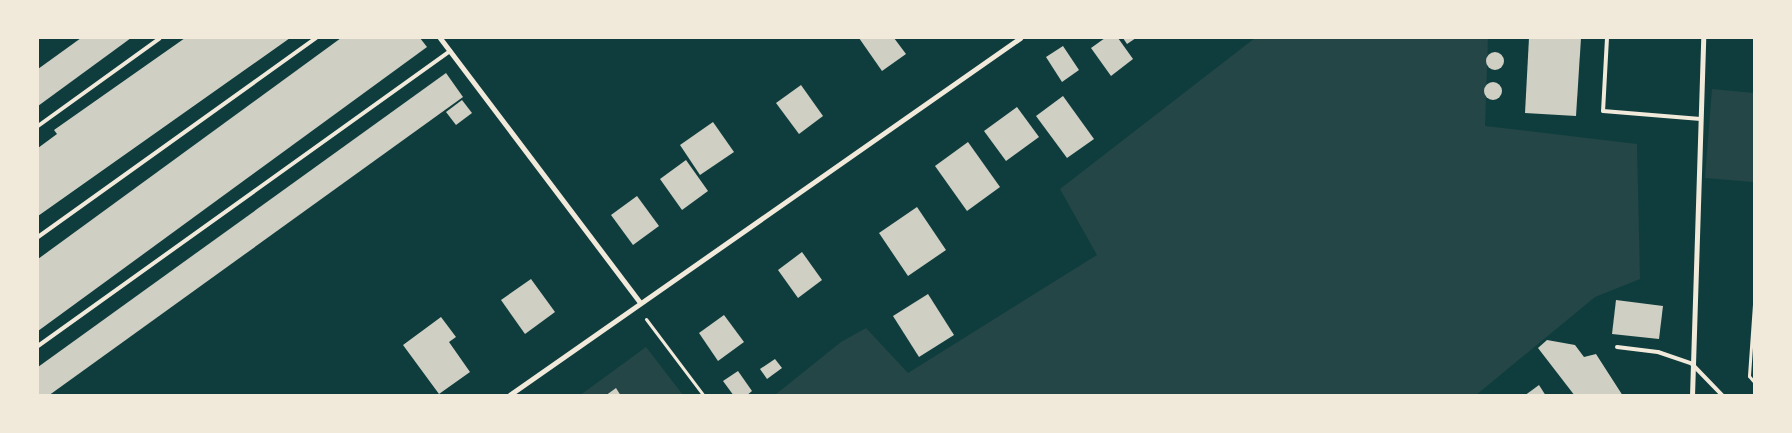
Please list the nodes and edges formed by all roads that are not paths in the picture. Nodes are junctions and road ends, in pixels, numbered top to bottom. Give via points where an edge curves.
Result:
1 (160, 38) edge
2 (316, 38) edge
3 (440, 38) edge
4 (1020, 38) edge
5 (1607, 38) edge
6 (1703, 38) edge
7 (450, 51) junction
8 (1701, 119) junction
9 (38, 126) edge
10 (38, 238) edge
11 (639, 301) junction
12 (38, 346) edge
13 (1617, 347) dead end
14 (1692, 364) junction
15 (508, 396) edge
16 (1692, 396) edge
17 (1723, 396) edge

1 - 9 lane
2 - 10 lane
3 - 7 street
4 - 11 street
5 - 8 lane via 1604,111
6 - 8 street
7 - 11 street
7 - 12 lane
8 - 14 street
11 - 15 street
13 - 14 lane via 1658,352
14 - 16 street
14 - 17 lane

